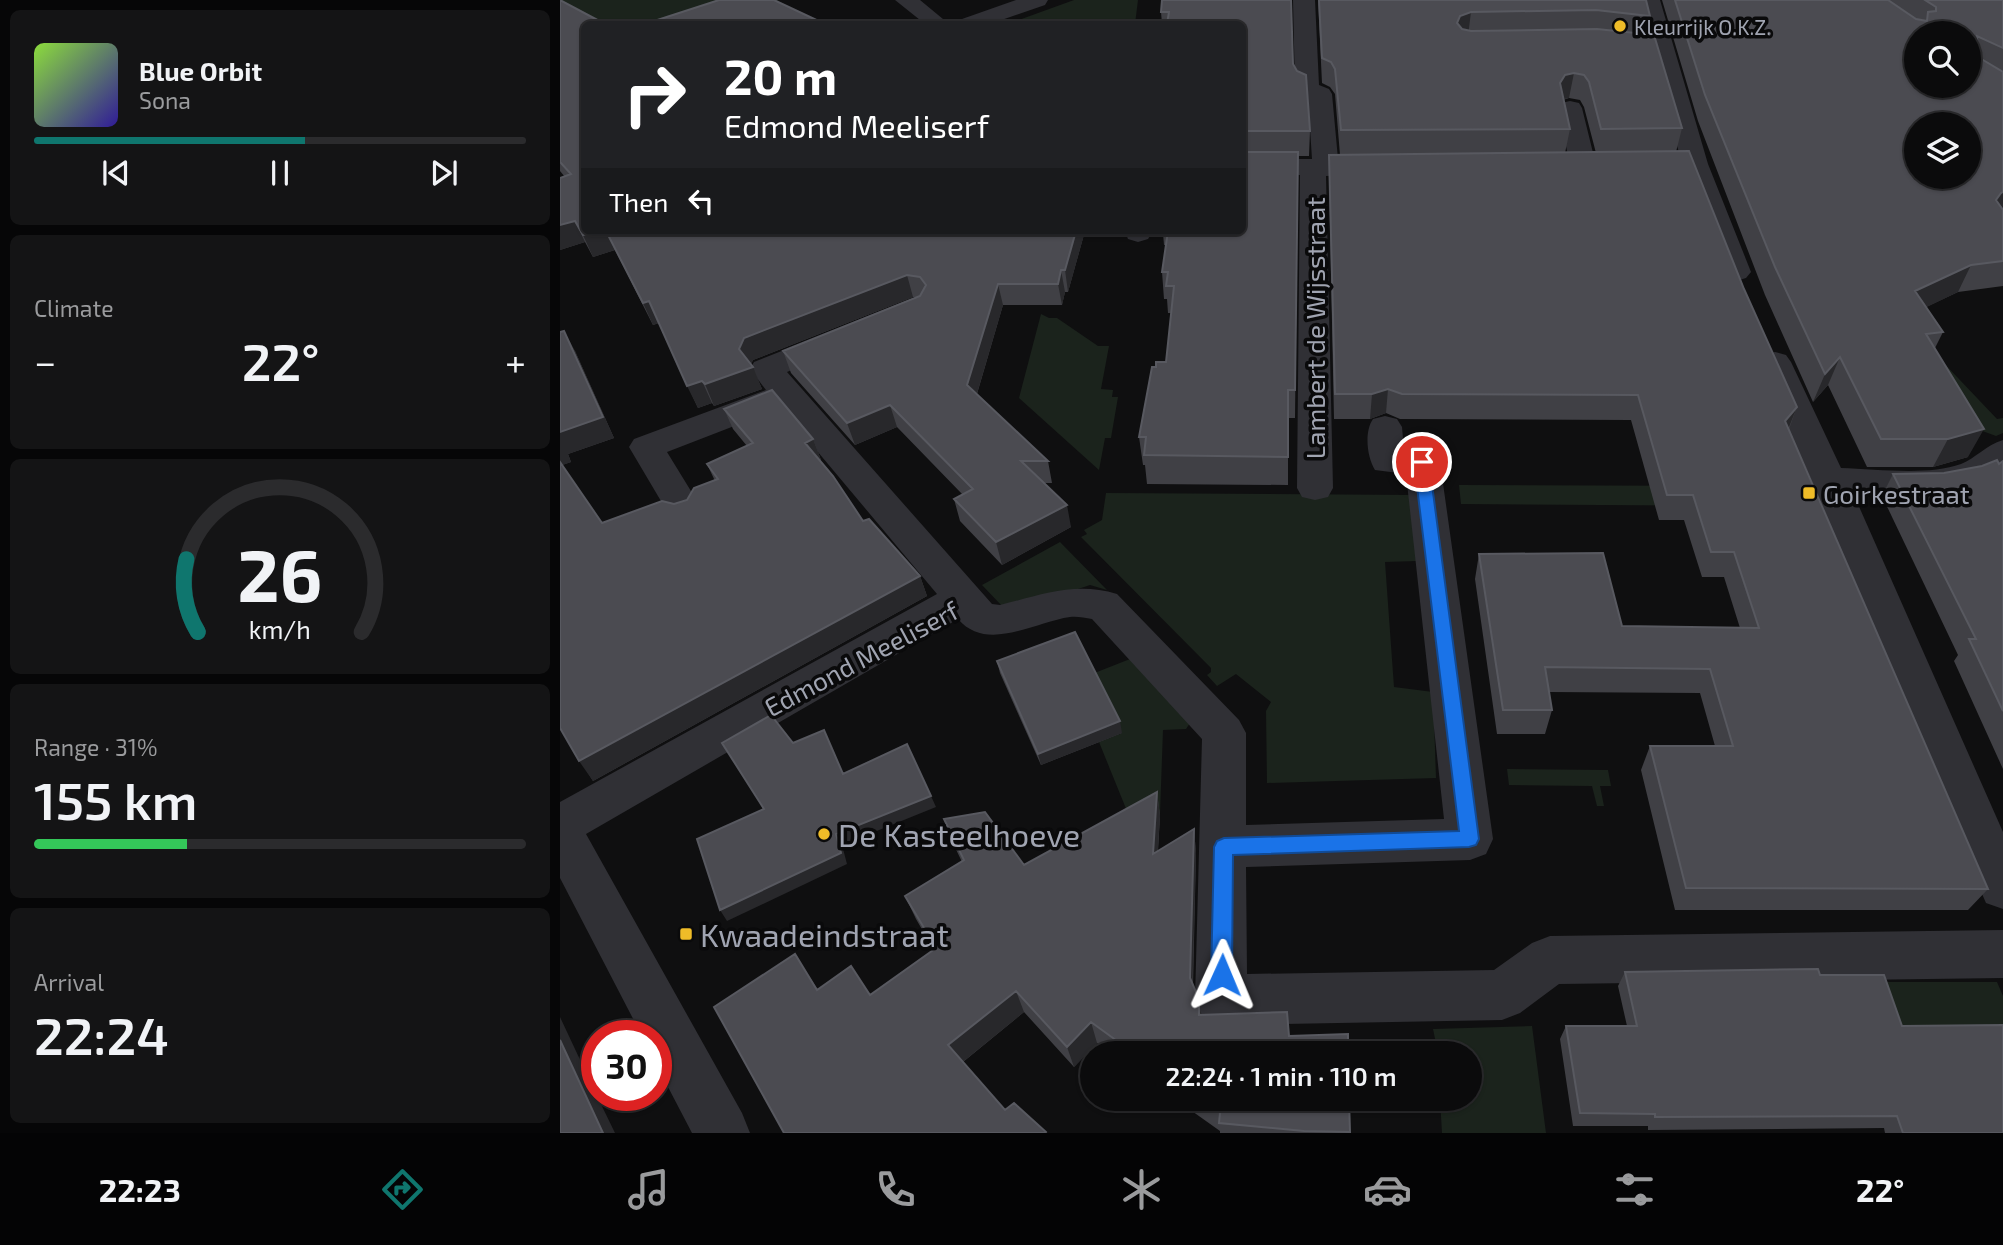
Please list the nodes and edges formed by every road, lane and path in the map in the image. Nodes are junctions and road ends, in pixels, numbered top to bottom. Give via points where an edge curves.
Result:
1 (906, 0) edge
2 (1037, 0) edge
3 (1304, 0) edge
4 (1649, 0) edge
5 (934, 21) edge
6 (978, 21) edge
7 (1570, 108) dead end
8 (1556, 165) edge
9 (1246, 167) edge
10 (1320, 167) junction
11 (1407, 167) edge
12 (1746, 299) edge
13 (864, 328) edge
14 (1763, 335) edge
15 (786, 394) junction
16 (1385, 427) dead end
17 (2003, 452) edge
18 (1829, 480) junction
19 (1315, 488) dead end
20 (684, 509) edge
21 (962, 598) junction
22 (560, 825) edge
23 (560, 832) edge
24 (1224, 847) junction
25 (2003, 887) edge
26 (2003, 954) edge
27 (722, 1133) edge

1 - 5 street
2 - 6 street
3 - 10 street via 1307,89 1320,94
4 - 12 street via 1650,50 1683,164
7 - 8 street via 1596,165
9 - 10 street, Lambert de Wijsstraat
10 - 11 street, Lambert de Wijsstraat
10 - 19 street, Lambert de Wijsstraat
13 - 15 street via 766,369
14 - 18 street
15 - 20 street via 646,447
15 - 21 street
16 - 24 street via 1388,462 1422,462 1469,839
17 - 18 street via 1974,473 1937,482
18 - 25 street
21 - 22 street, Edmond Meeliserf
21 - 24 street, Edmond Meeliserf via 981,618 1000,620 1071,602 1103,605 1224,733
23 - 27 street
24 - 26 street, Edmond Meeliserf via 1221,1000 1502,995 1550,960

